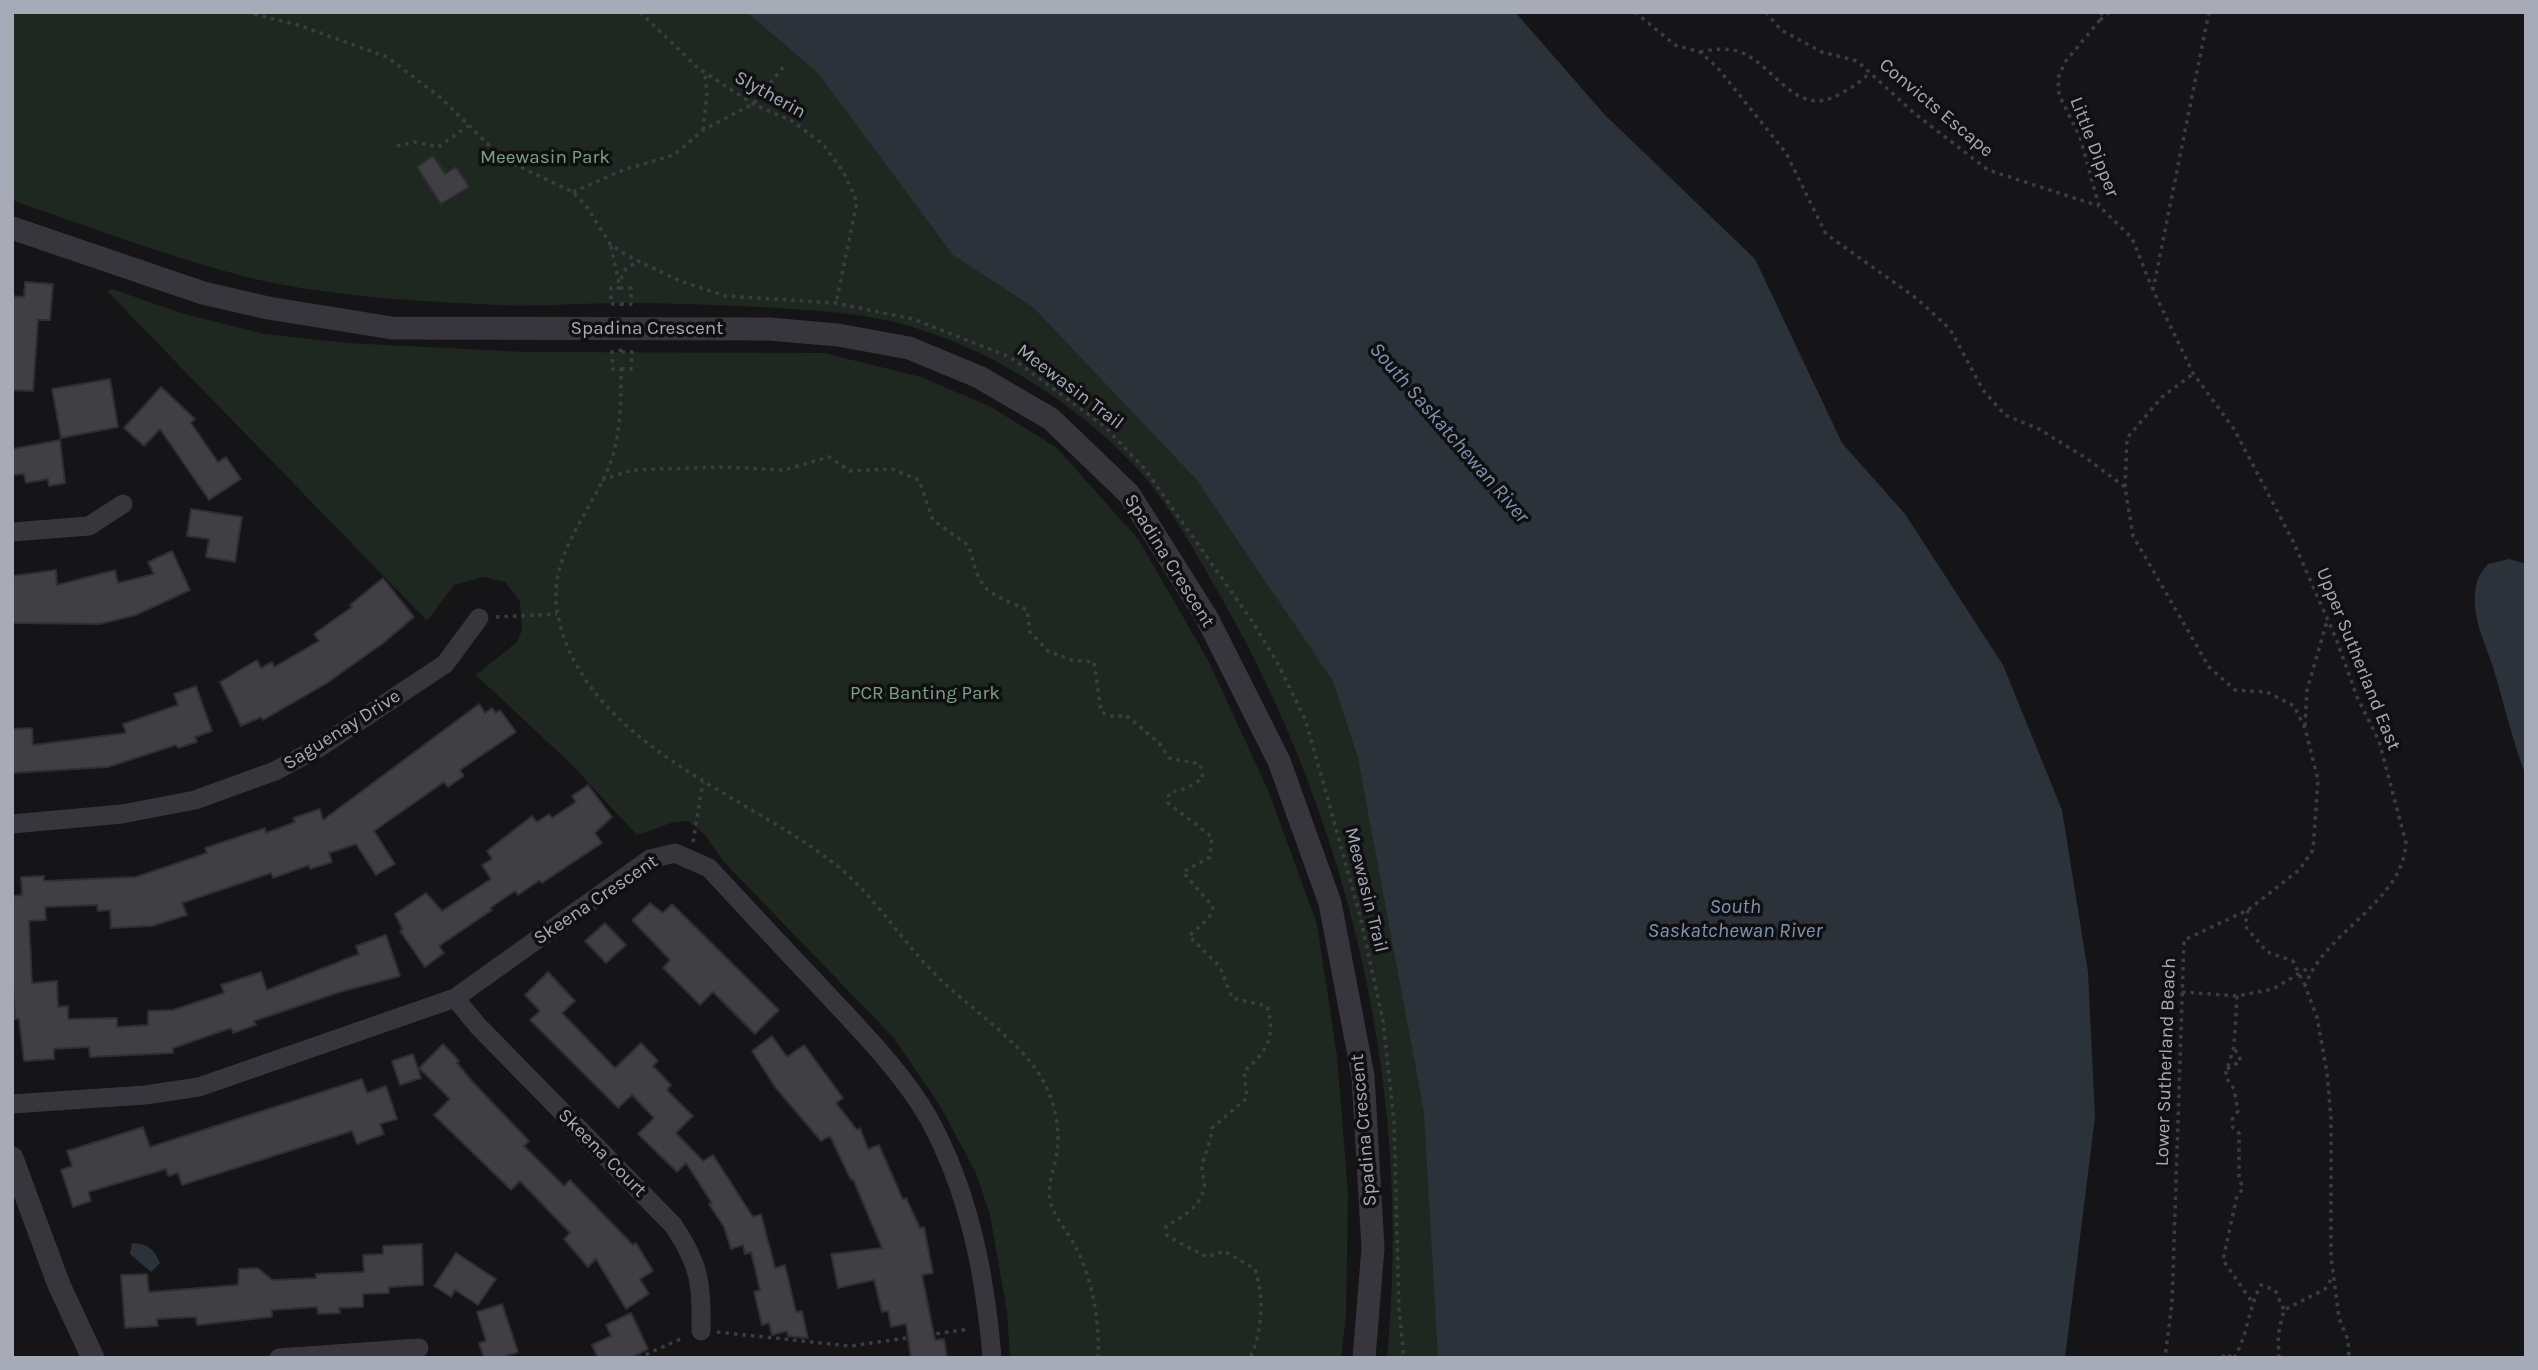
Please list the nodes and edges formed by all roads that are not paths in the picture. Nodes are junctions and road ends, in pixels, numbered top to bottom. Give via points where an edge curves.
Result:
1 (12, 228) edge
2 (123, 504) dead end
3 (12, 532) edge
4 (479, 618) dead end
5 (12, 824) edge
6 (455, 998) junction
7 (12, 1104) edge
8 (12, 1158) edge
9 (701, 1331) dead end
10 (419, 1348) dead end
11 (93, 1358) edge
12 (279, 1358) edge
13 (992, 1358) edge
14 (1364, 1358) edge

1 - 14 street, Spadina Crescent via 152,278 268,307 392,328 769,330 838,335 909,348 979,377 1051,419 1129,494 1207,618 1279,761 1330,904 1363,1076 1373,1248
2 - 3 street via 89,526
4 - 5 street, Saguenay Drive via 445,664 320,747 275,771 195,800 122,814
6 - 7 street, Skeena Crescent via 198,1087 145,1096
6 - 9 street, Skeena Court via 673,1225 694,1255 702,1294
6 - 13 street, Skeena Crescent via 650,859 675,853 699,861 873,1043 927,1116 948,1157 972,1230 984,1277
8 - 11 street via 59,1285
10 - 12 street

